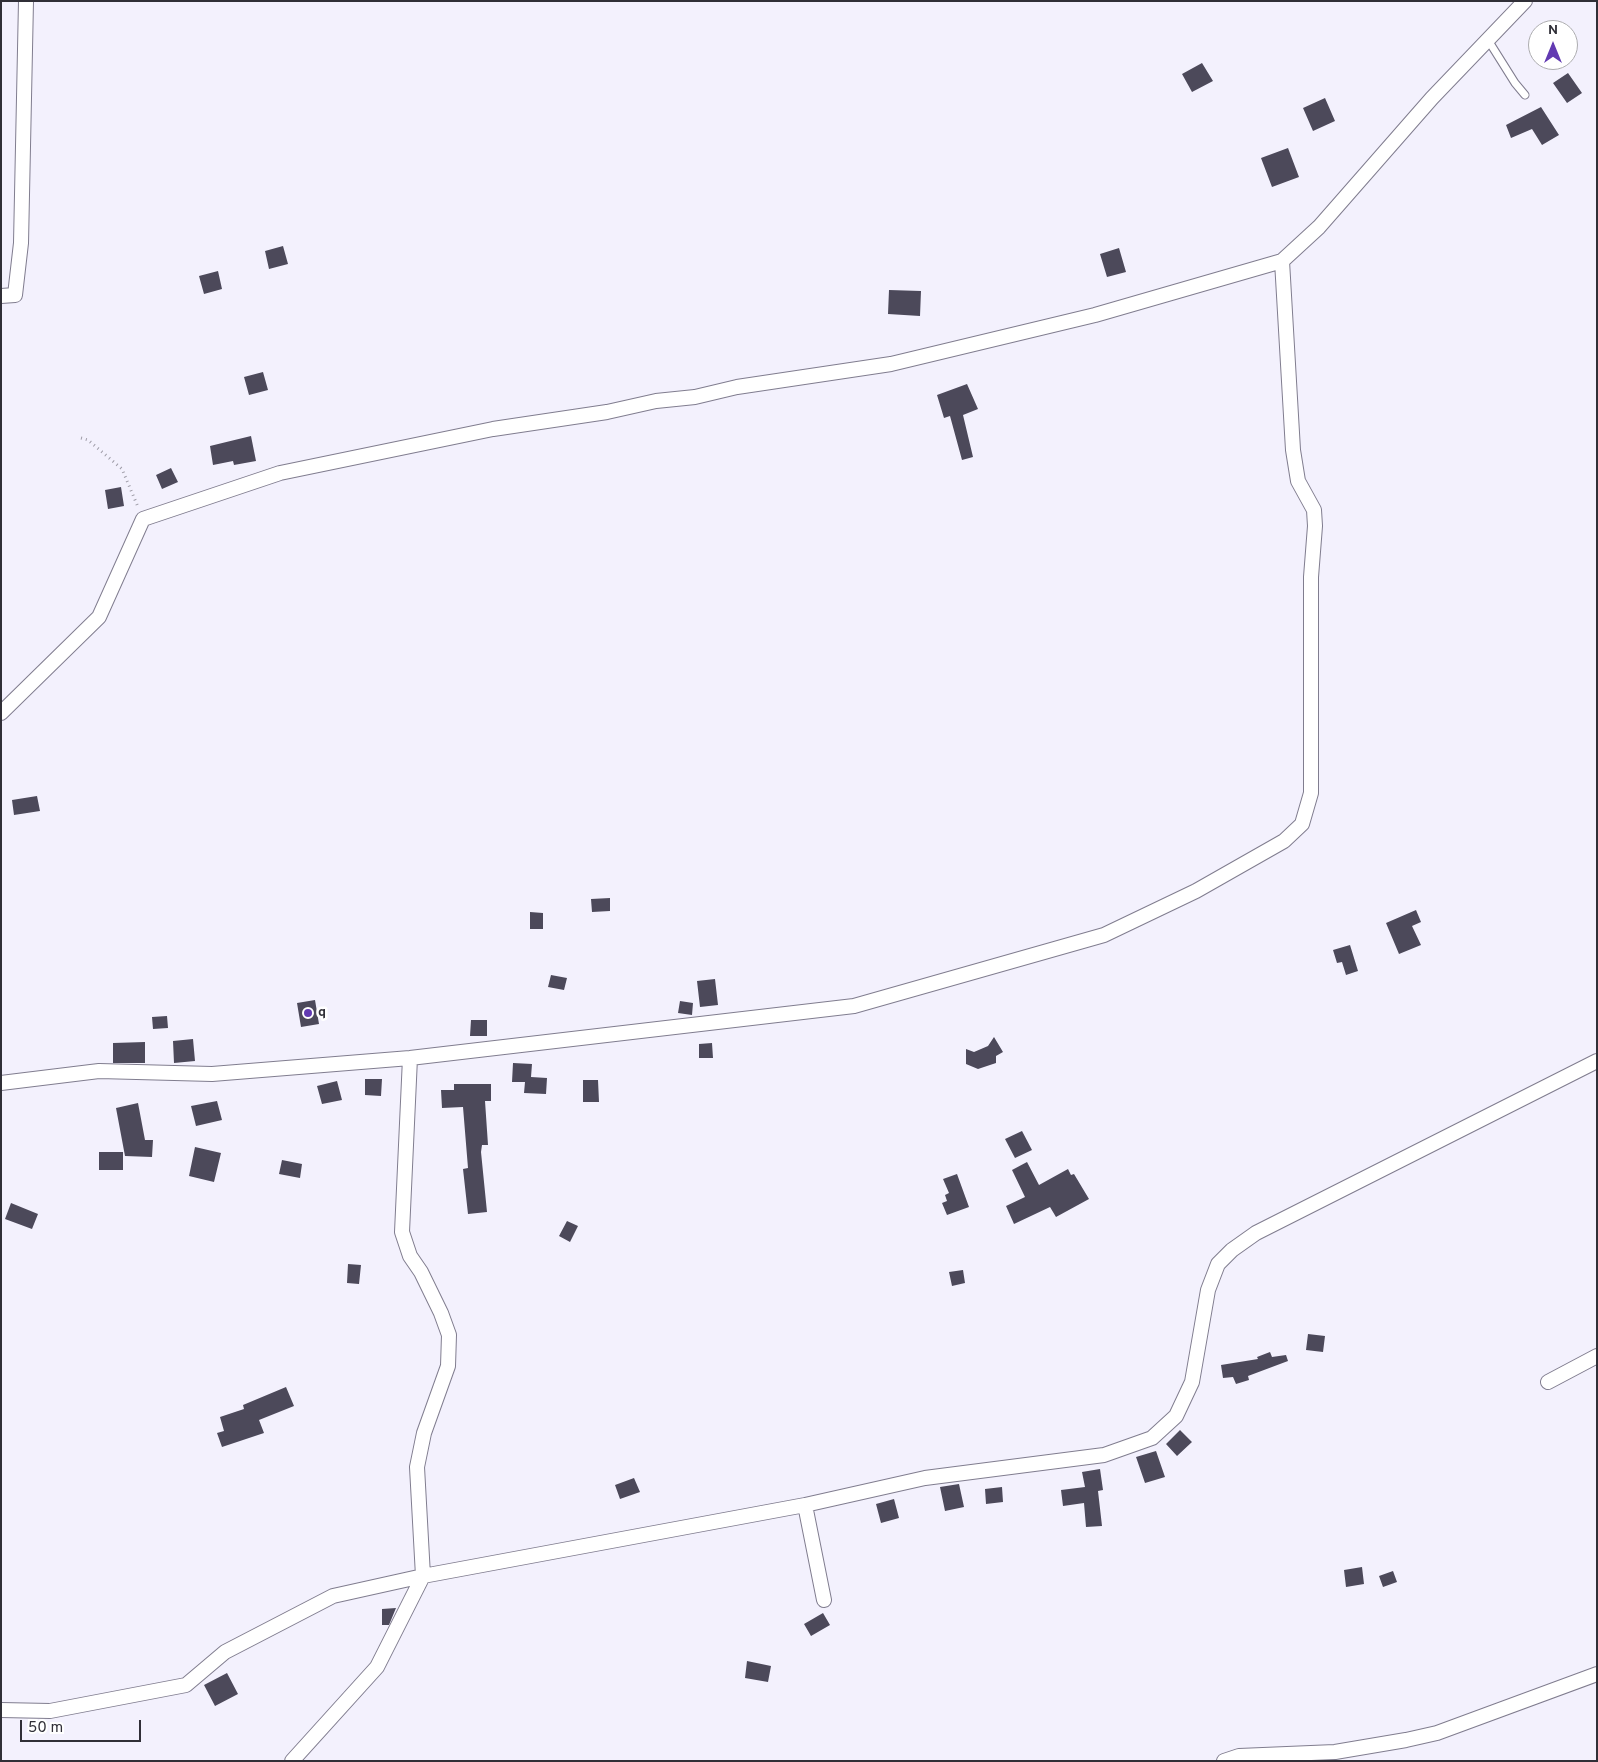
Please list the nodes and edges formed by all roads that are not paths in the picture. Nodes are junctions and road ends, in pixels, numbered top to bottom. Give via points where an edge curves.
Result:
1 (26, 1) edge
2 (1526, 1) edge
3 (1488, 40) junction
4 (1526, 95) dead end
5 (1282, 261) junction
6 (1, 296) edge
7 (1, 713) edge
8 (410, 1058) junction
9 (1597, 1061) edge
10 (1, 1083) edge
11 (1597, 1356) edge
12 (1548, 1382) dead end
13 (805, 1505) junction
14 (423, 1576) junction
15 (824, 1600) dead end
16 (1597, 1674) edge
17 (1, 1710) edge
18 (292, 1761) edge
19 (1224, 1761) edge

1 - 6 street via 21,242 15,295
2 - 3 street
3 - 4 lane
3 - 5 street via 1432,98 1319,227
5 - 7 street via 1086,318 900,362 493,429 290,471 143,519 99,616
5 - 8 street via 1292,450 1298,481 1314,510 1315,526 1311,577 1311,794 1302,824 1284,842 1196,891 1104,935 854,1006
8 - 10 street via 212,1074 99,1070
8 - 14 street via 402,1232 410,1256 441,1313 449,1335 448,1366 424,1433 417,1467
9 - 13 street via 1272,1225 1232,1250 1218,1264 1208,1290 1192,1382 1176,1416 1152,1438 1104,1455 925,1478
11 - 12 street
13 - 14 street
13 - 15 street
14 - 17 street via 333,1596 225,1652 186,1685 50,1711
14 - 18 street via 376,1667
16 - 19 street via 1437,1733 1335,1752 1273,1753 1239,1756

